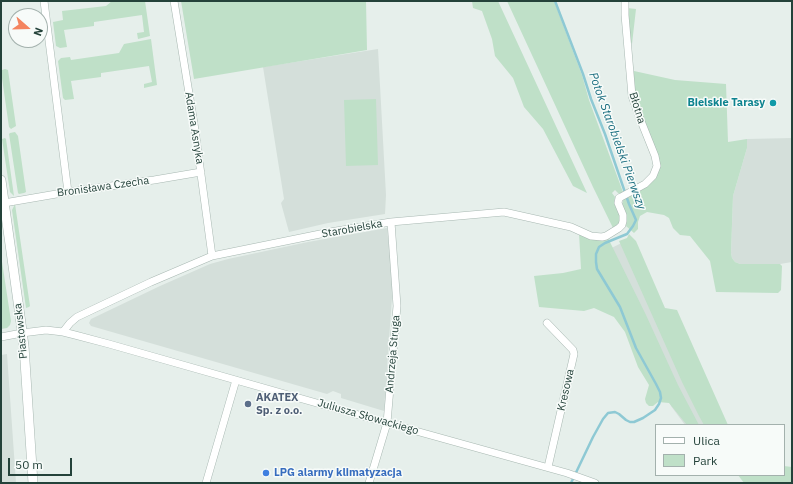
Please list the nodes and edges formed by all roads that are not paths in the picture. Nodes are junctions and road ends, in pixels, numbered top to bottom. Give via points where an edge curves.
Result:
1 (44, 1) edge
2 (174, 1) edge
3 (625, 1) edge
4 (201, 172) junction
5 (1, 180) edge
6 (68, 192) junction
7 (623, 195) joint
8 (4, 203) junction
9 (391, 222) junction
10 (212, 256) junction
11 (547, 324) dead end
12 (63, 332) junction
13 (22, 333) junction
14 (1, 338) edge
15 (236, 380) junction
16 (387, 423) junction
17 (548, 468) junction
18 (33, 483) edge
19 (206, 483) edge
20 (369, 483) edge
21 (595, 483) edge

1 - 6 street
2 - 4 street, Adama Asnyka
3 - 7 street, Błotna via 632,96 656,162 655,172 650,180
4 - 6 street, Bronisława Czecha
4 - 10 street, Adama Asnyka
5 - 8 street, Piastowska
6 - 8 street, Bronisława Czecha
7 - 9 street, Starobielska via 618,201 624,221 622,225 602,237 591,236 571,227 504,212
8 - 13 street, Piastowska
9 - 10 street, Starobielska
9 - 16 street, Andrzeja Struga via 397,306
10 - 12 street, Starobielska via 77,317
11 - 17 street, Kresowa via 574,354
12 - 13 street, Juliusza Słowackiego via 46,330
12 - 15 street, Juliusza Słowackiego
13 - 14 street, Juliusza Słowackiego
13 - 18 street, Piastowska
15 - 16 street, Juliusza Słowackiego
15 - 19 street
16 - 17 street, Juliusza Słowackiego
16 - 20 street, Andrzeja Struga
17 - 21 street, Juliusza Słowackiego

